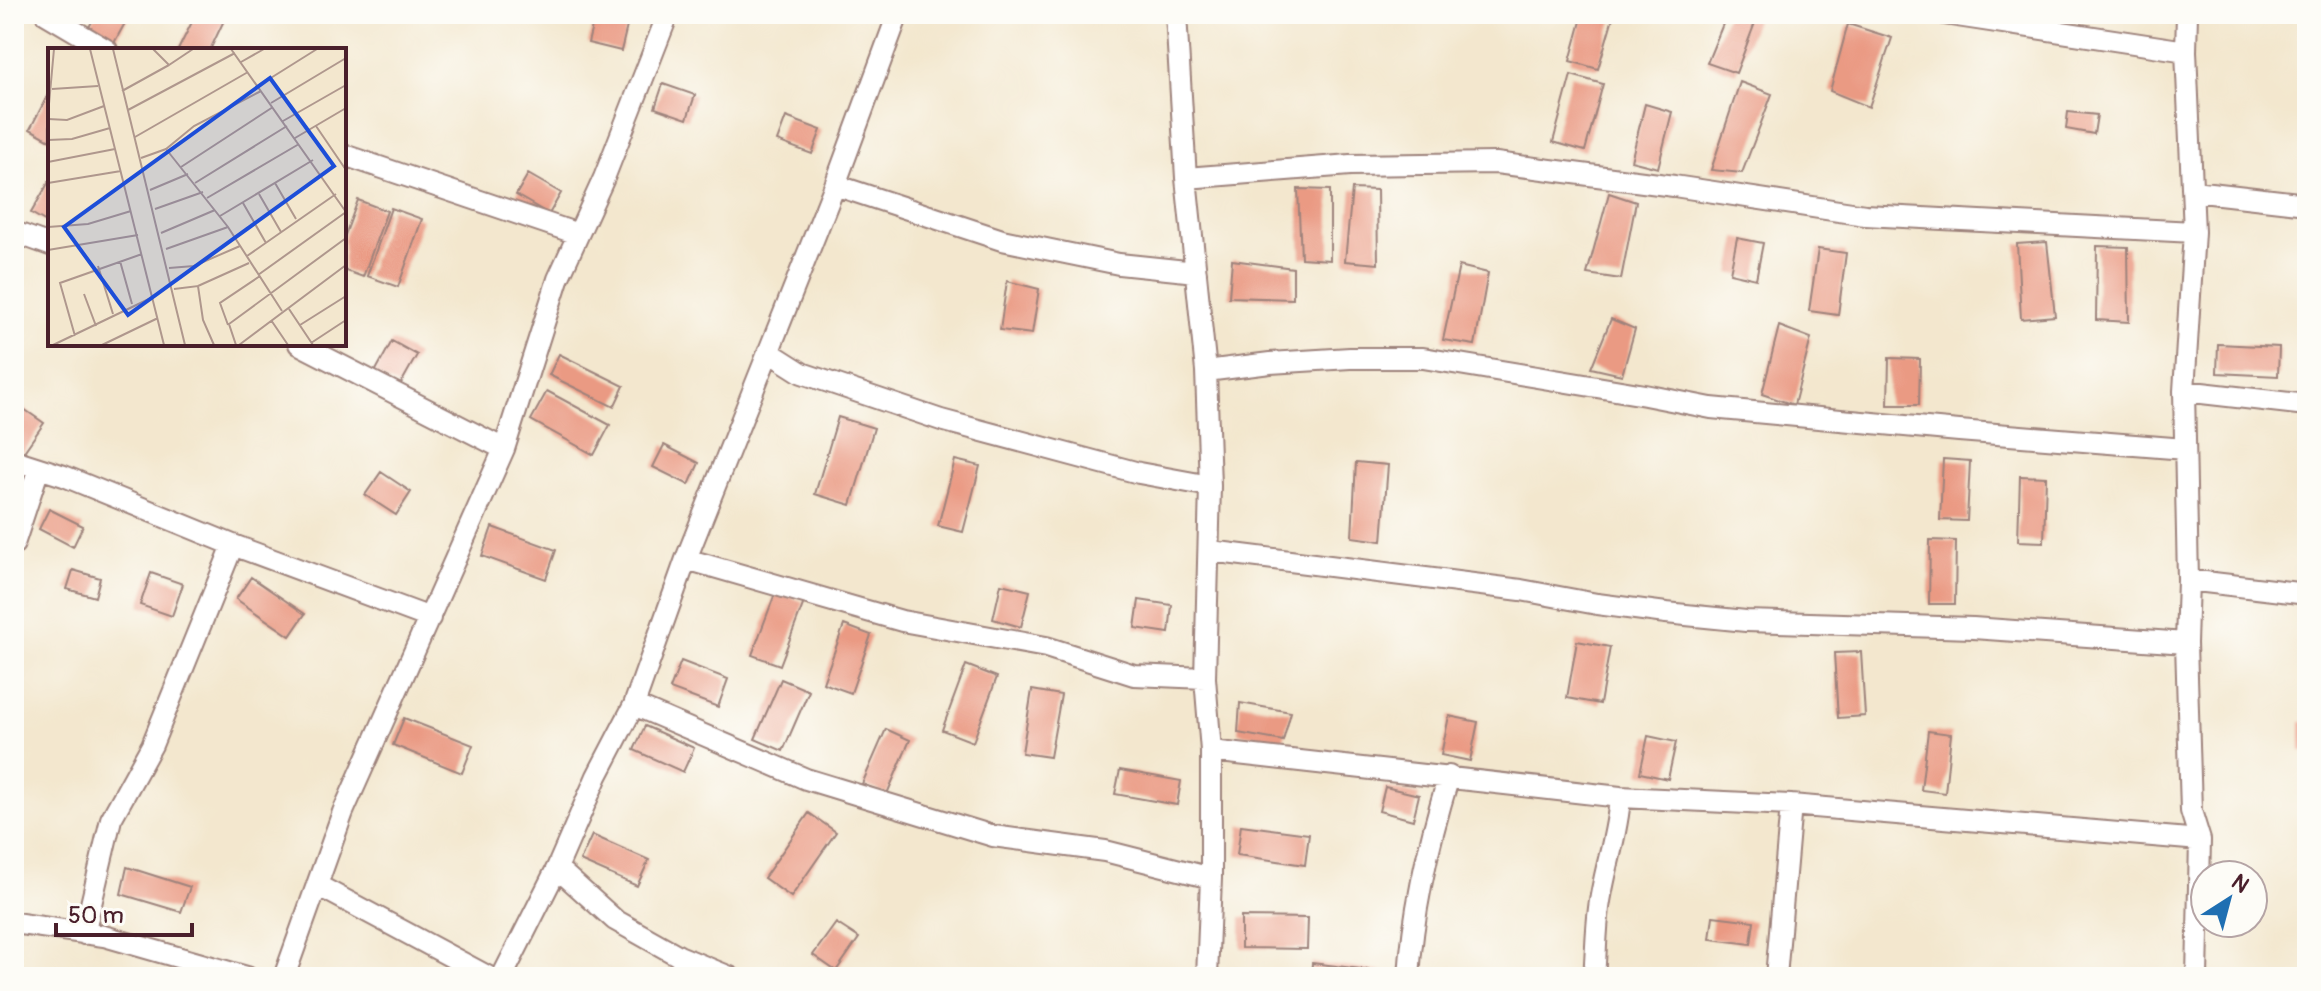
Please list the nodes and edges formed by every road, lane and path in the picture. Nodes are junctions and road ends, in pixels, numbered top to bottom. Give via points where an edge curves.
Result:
1 (46, 14) edge
2 (668, 14) edge
3 (898, 14) edge
4 (1176, 14) edge
5 (1944, 14) edge
6 (2187, 14) edge
7 (104, 48) edge
8 (2186, 51) junction
9 (346, 156) edge
10 (1186, 178) junction
11 (835, 185) junction
12 (2193, 191) junction
13 (2307, 204) edge
14 (14, 232) edge
15 (2194, 232) junction
16 (578, 234) junction
17 (48, 244) edge
18 (1196, 272) junction
19 (303, 346) edge
20 (769, 352) junction
21 (1206, 371) junction
22 (2184, 391) junction
23 (2307, 405) edge
24 (504, 449) junction
25 (2185, 449) junction
26 (14, 460) edge
27 (39, 468) junction
28 (1210, 486) junction
29 (14, 544) edge
30 (233, 545) junction
31 (1210, 551) junction
32 (686, 559) junction
33 (2188, 580) junction
34 (2307, 594) edge
35 (430, 618) junction
36 (2186, 643) junction
37 (1205, 678) junction
38 (634, 705) junction
39 (1211, 751) junction
40 (1449, 776) junction
41 (1620, 797) junction
42 (1791, 805) junction
43 (2200, 840) junction
44 (557, 868) junction
45 (1211, 878) junction
46 (317, 885) junction
47 (14, 923) edge
48 (84, 934) junction
49 (247, 977) edge
50 (284, 977) edge
51 (489, 977) edge
52 (502, 977) edge
53 (730, 977) edge
54 (1207, 977) edge
55 (1409, 977) edge
56 (1594, 977) edge
57 (1776, 977) edge
58 (2197, 977) edge

1 - 7 street
2 - 16 street
3 - 11 street
4 - 10 street
5 - 8 street
6 - 8 street
8 - 12 street
9 - 16 street
10 - 15 street via 1350,165 1496,163 1865,215
10 - 18 street
11 - 18 street via 1002,240 1119,264
11 - 20 street
12 - 13 street
12 - 15 street
14 - 17 street
15 - 22 street
16 - 24 street via 558,279
18 - 21 street
19 - 24 street
20 - 28 street via 802,373 941,420 1139,473
20 - 32 street
21 - 25 street via 1350,358 1423,358 1711,408
21 - 28 street
22 - 23 street
22 - 25 street
24 - 35 street
25 - 33 street
26 - 27 street
27 - 29 street
27 - 30 street
28 - 31 street
30 - 35 street
30 - 48 street via 152,745 111,819
31 - 36 street via 1746,621 1958,627
31 - 37 street
32 - 37 street via 902,621 1046,647 1134,675
32 - 38 street
33 - 34 street
33 - 36 street
35 - 46 street via 343,812
36 - 43 street via 2191,811
37 - 39 street
38 - 44 street
38 - 45 street via 806,779 993,836 1105,851
39 - 40 street
39 - 45 street
40 - 41 street
40 - 55 street via 1432,833
41 - 42 street
41 - 56 street via 1599,909
42 - 43 street
42 - 57 street
43 - 58 street
44 - 52 street
44 - 53 street via 615,920
45 - 54 street
46 - 50 street
46 - 51 street
47 - 48 street
48 - 49 street

